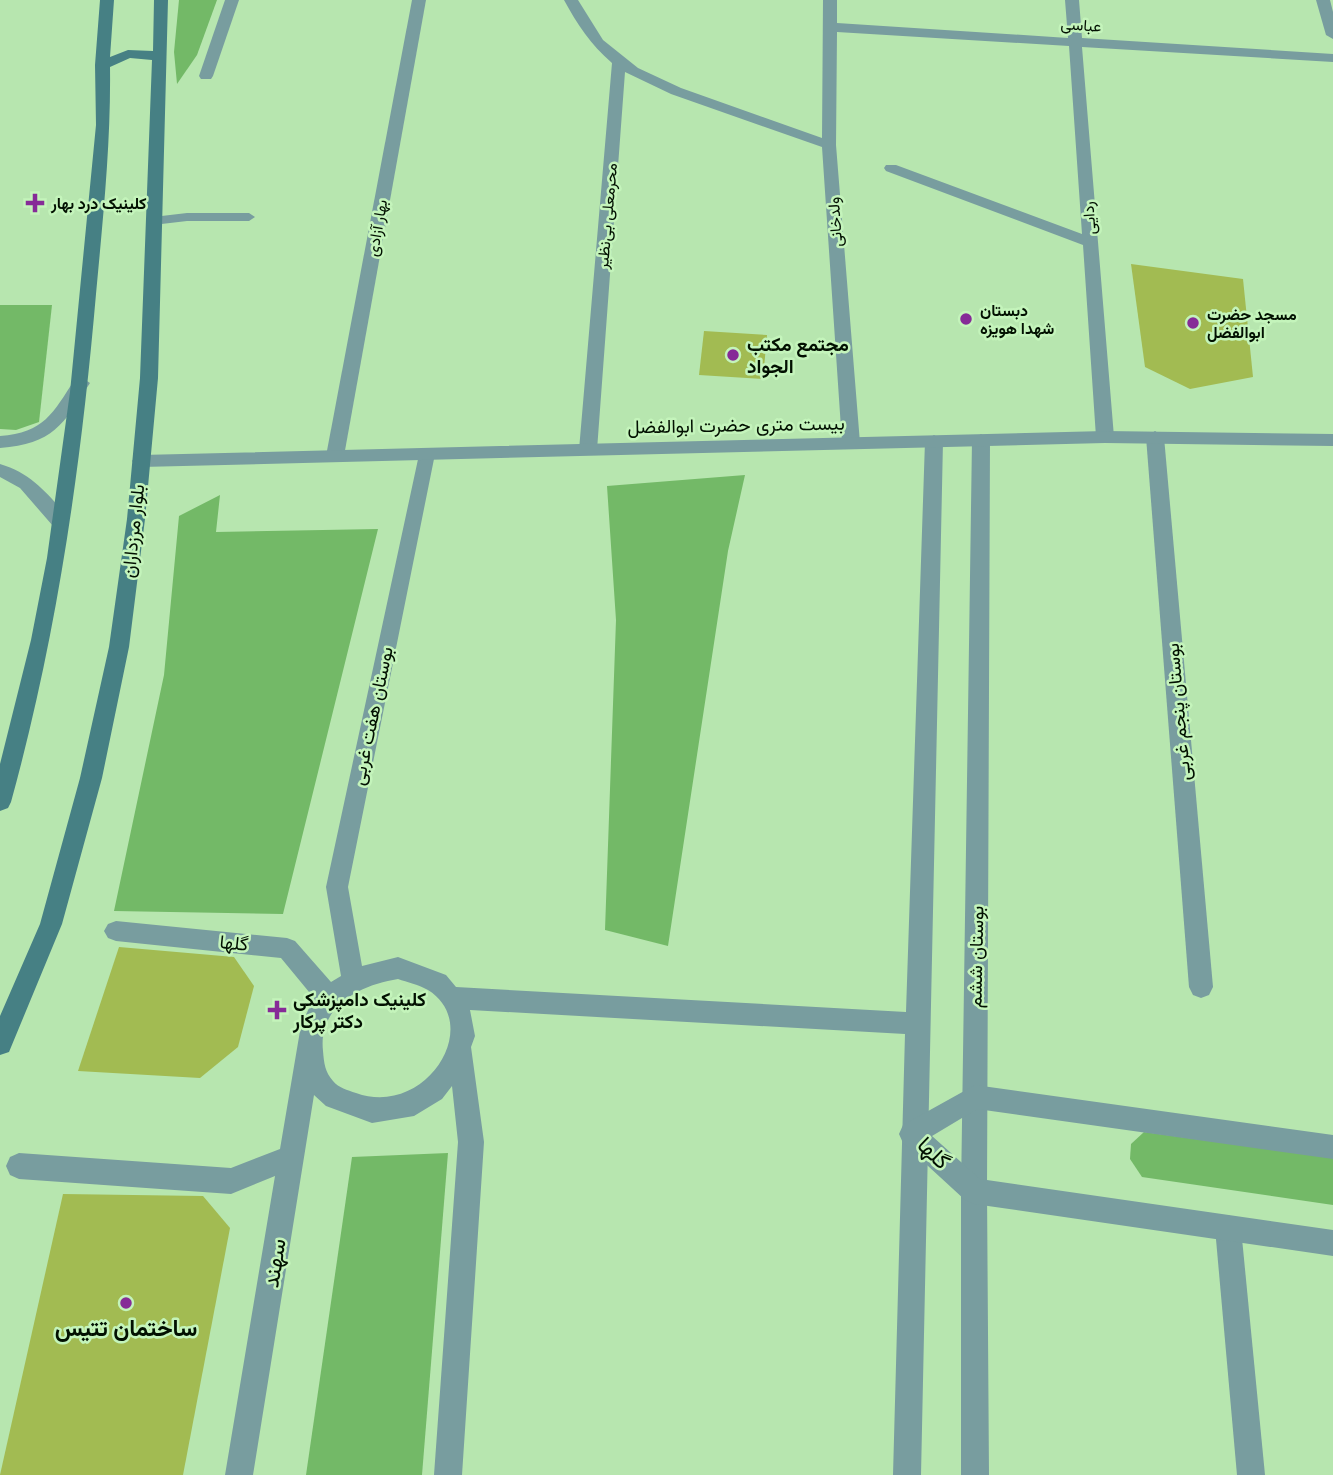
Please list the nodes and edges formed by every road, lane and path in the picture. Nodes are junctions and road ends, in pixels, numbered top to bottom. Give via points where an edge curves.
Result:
1 (107, 0) edge
2 (161, 0) edge
3 (232, 0) edge
4 (419, 0) edge
5 (571, 0) edge
6 (830, 0) edge
7 (1072, 0) edge
8 (1323, 0) edge
9 (828, 27) junction
10 (1333, 35) edge
11 (1075, 42) junction
12 (159, 56) junction
13 (1333, 58) edge
14 (619, 62) junction
15 (102, 65) junction
16 (206, 76) dead end
17 (829, 145) junction
18 (891, 168) dead end
19 (249, 217) dead end
20 (153, 221) junction
21 (1090, 242) junction
22 (81, 383) junction
23 (1105, 437) junction
24 (1155, 437) junction
25 (981, 440) junction
26 (1333, 440) edge
27 (934, 441) junction
28 (0, 442) edge
29 (851, 443) junction
30 (588, 450) junction
31 (426, 454) junction
32 (335, 456) junction
33 (141, 461) junction
34 (0, 470) edge
35 (60, 521) junction
36 (0, 802) edge
37 (116, 931) dead end
38 (353, 979) junction
39 (1201, 987) dead end
40 (329, 998) junction
41 (454, 998) junction
42 (918, 1024) junction
43 (0, 1044) edge
44 (309, 1050) junction
45 (461, 1051) junction
46 (975, 1097) junction
47 (912, 1134) junction
48 (1333, 1147) edge
49 (291, 1157) junction
50 (19, 1166) dead end
51 (974, 1191) junction
52 (1228, 1228) junction
53 (1333, 1243) edge
54 (239, 1475) edge
55 (449, 1475) edge
56 (907, 1475) edge
57 (975, 1475) edge
58 (1251, 1475) edge

1 - 15 main road
2 - 12 main road, بلوار مرزداران
3 - 16 street
4 - 32 street, بهار آزادی
5 - 14 street via 593,38
6 - 9 street, ولدخانی
7 - 11 street, ردایی
8 - 10 street
9 - 11 street, عباسی
9 - 17 street, ولدخانی
11 - 13 street, عباسی
11 - 21 street, ردایی
12 - 15 main road via 128,54
12 - 20 main road, بلوار مرزداران
14 - 17 street via 680,93
14 - 30 street, محرمعلی بی‌نظیر
15 - 22 main road via 105,114
17 - 29 street, ولدخانی
18 - 21 street
19 - 20 lane
20 - 33 main road, بلوار مرزداران via 149,378
21 - 23 street, ردایی
22 - 28 street via 43,433 28,440
22 - 35 main road
23 - 24 street, بیست متری حضرت ابوالفضل
23 - 25 street, بیست متری حضرت ابوالفضل
24 - 26 street, بیست متری حضرت ابوالفضل
24 - 39 street, بوستان پنجم غربی
25 - 27 street, بیست متری حضرت ابوالفضل
25 - 46 street, بوستان ششم
27 - 29 street, بیست متری حضرت ابوالفضل
27 - 42 street
29 - 30 street, بیست متری حضرت ابوالفضل
30 - 31 street, بیست متری حضرت ابوالفضل
31 - 32 street, بیست متری حضرت ابوالفضل
31 - 38 street, بوستان هفت غربی via 337,887
32 - 33 street, بیست متری حضرت ابوالفضل
33 - 43 main road, بلوار مرزداران via 119,647 92,778 51,925
34 - 35 street via 23,480
35 - 36 main road via 42,644
37 - 40 street, گلها via 287,948
38 - 40 street
38 - 41 street via 374,970 420,971
40 - 44 street via 310,1032
41 - 42 street
41 - 45 street via 462,1014
42 - 47 street
44 - 45 street via 314,1074 328,1094 351,1108 376,1112 404,1107 429,1095 450,1075
44 - 49 street, سهند
45 - 55 street via 471,1142
46 - 47 street, گلها
46 - 48 street
46 - 51 street, بوستان ششم
47 - 51 street, گلها
47 - 56 street
49 - 50 street via 231,1181
49 - 54 street, سهند
51 - 52 street
51 - 57 street, بوستان ششم
52 - 53 street
52 - 58 street

